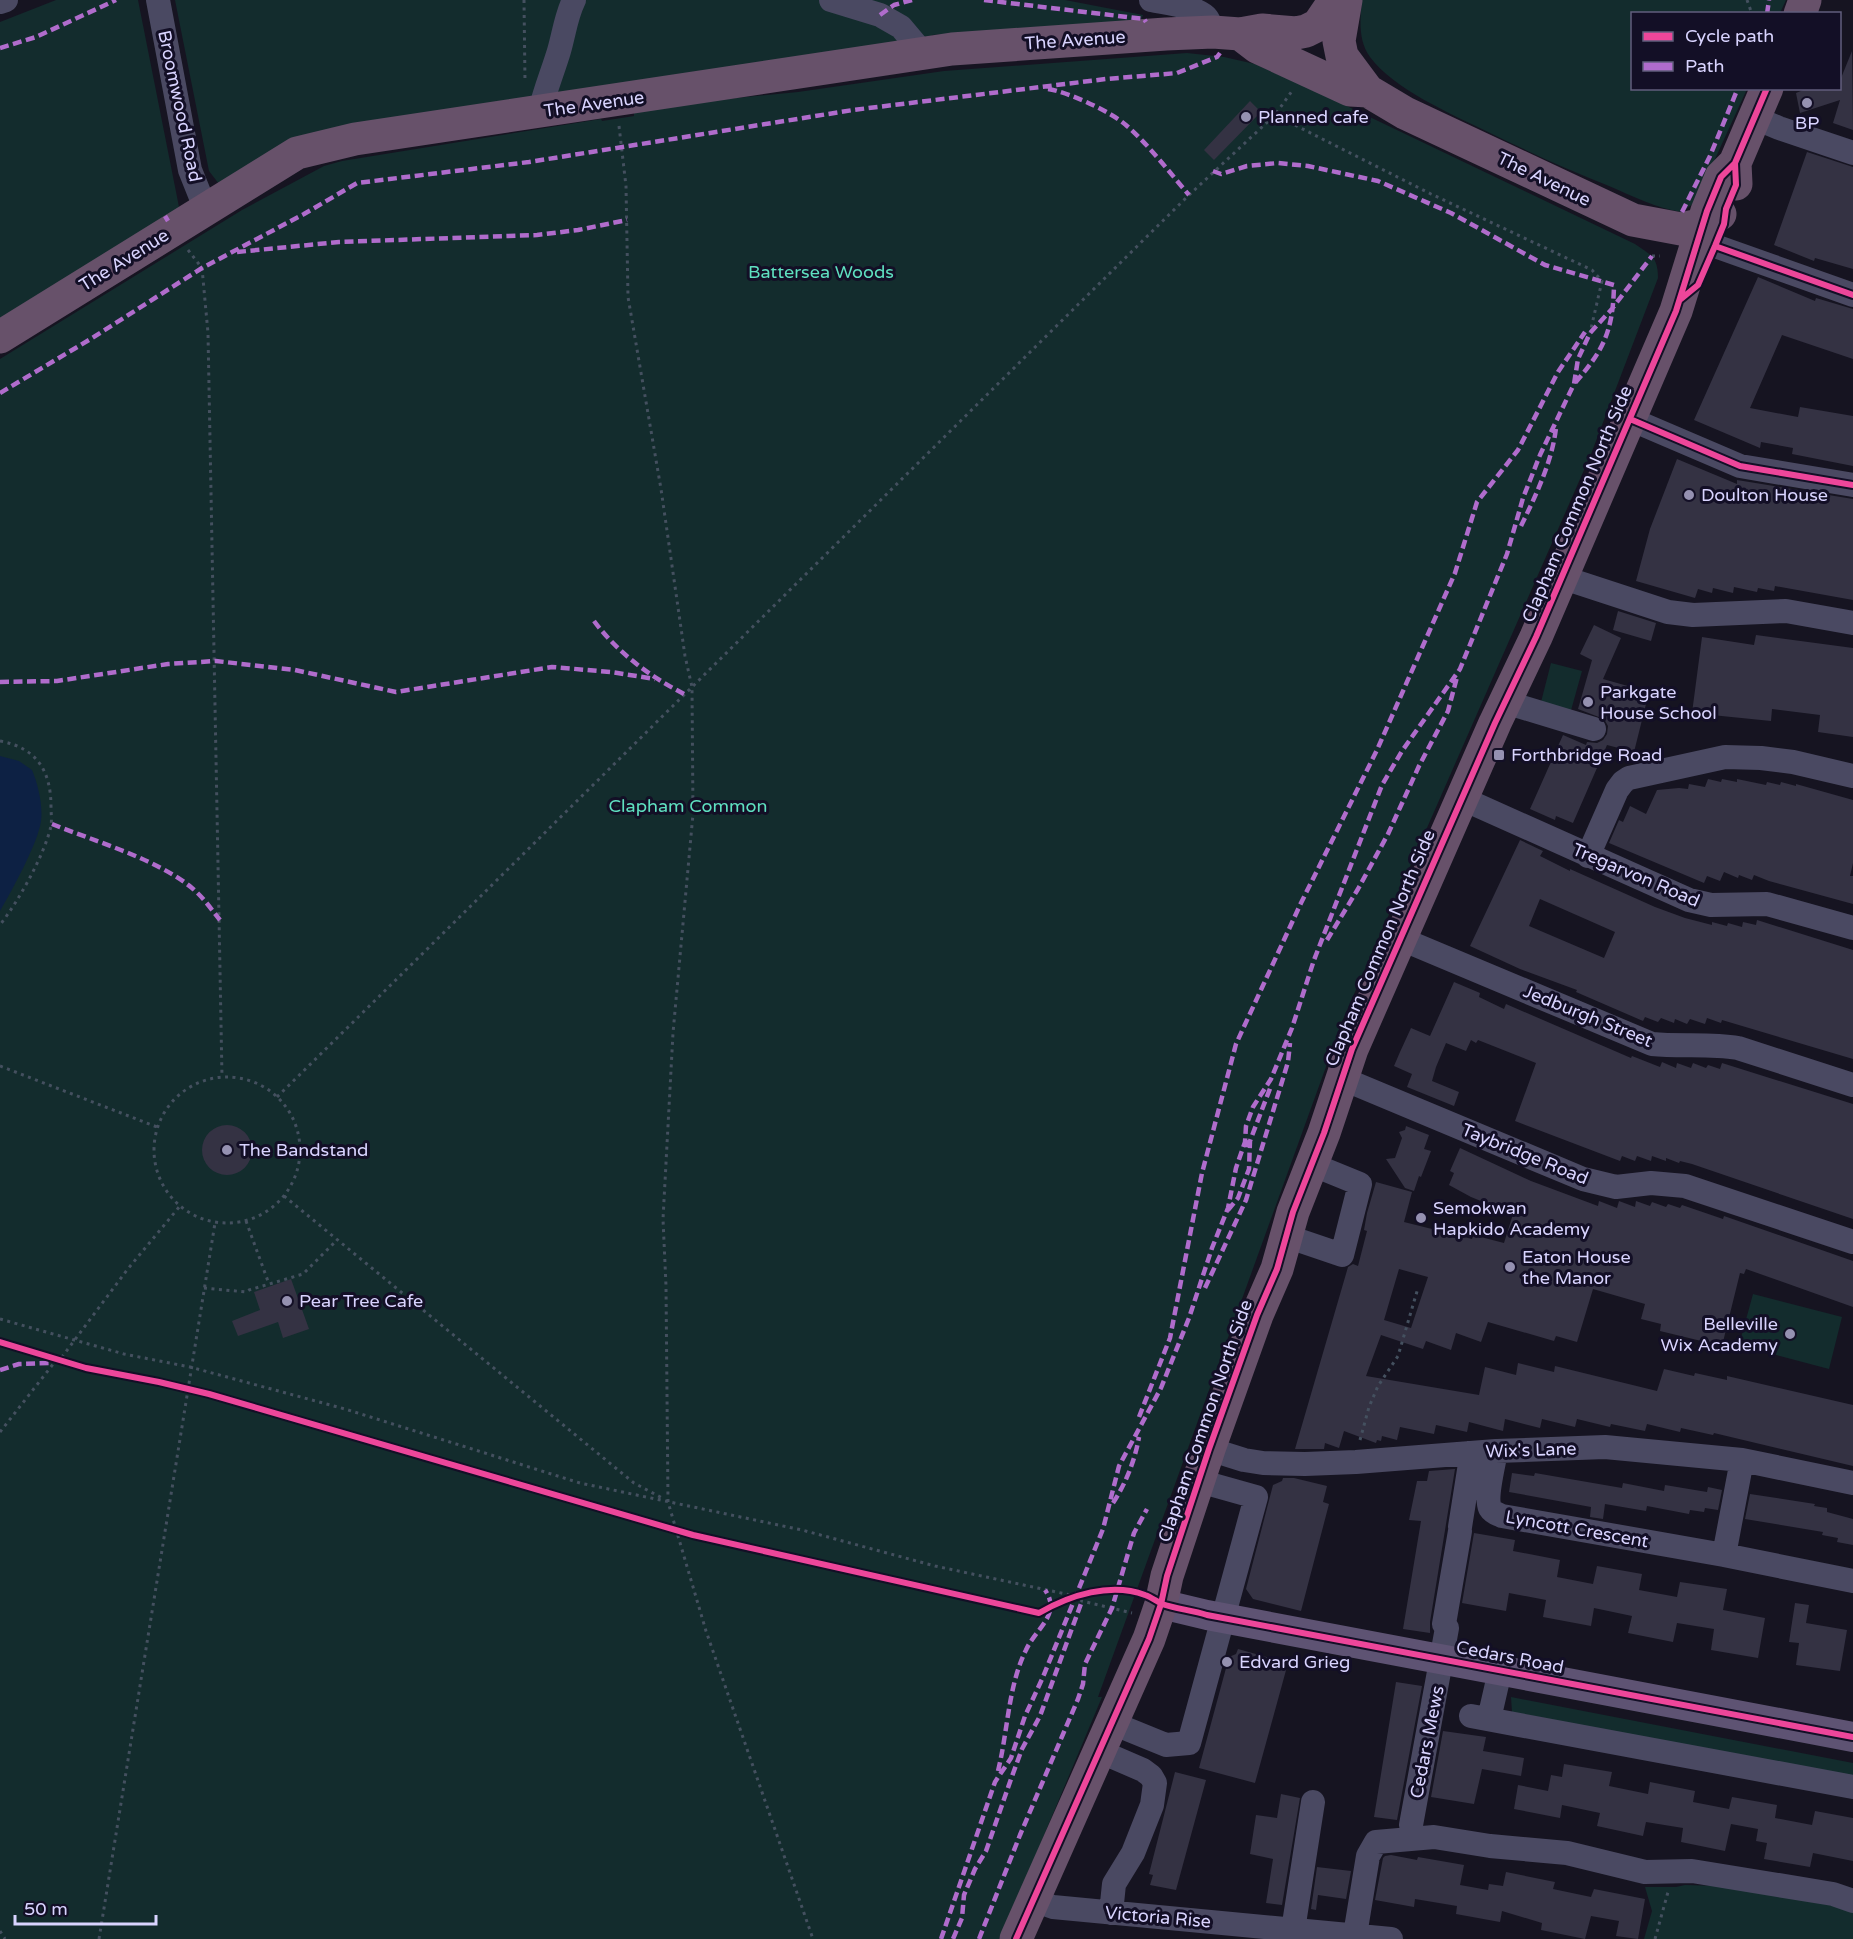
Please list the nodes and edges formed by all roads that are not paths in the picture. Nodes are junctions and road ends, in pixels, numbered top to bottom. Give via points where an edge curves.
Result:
1 (6, 0) edge
2 (158, 0) edge
3 (574, 0) edge
4 (831, 0) edge
5 (1151, 0) edge
6 (1335, 0) edge
7 (1346, 0) edge
8 (0, 2) edge
9 (1226, 33) junction
10 (922, 52) junction
11 (1368, 91) junction
12 (1761, 103) edge
13 (540, 111) junction
14 (1853, 153) edge
15 (206, 210) junction
16 (1633, 220) junction
17 (1714, 226) junction
18 (1853, 295) edge
19 (1681, 299) junction
20 (0, 337) edge
21 (1630, 419) junction
22 (1853, 485) edge
23 (1561, 577) junction
24 (1853, 623) edge
25 (1505, 702) junction
26 (1594, 729) dead end
27 (1853, 776) edge
28 (1461, 798) junction
29 (1588, 856) junction
30 (1853, 928) edge
31 (1399, 938) junction
32 (1341, 1078) junction
33 (1853, 1085) edge
34 (1311, 1164) junction
35 (1286, 1236) junction
36 (1853, 1242) edge
37 (1209, 1449) junction
38 (1496, 1451) junction
39 (1469, 1453) junction
40 (1742, 1460) junction
41 (1199, 1480) junction
42 (1853, 1483) edge
43 (1724, 1555) junction
44 (1853, 1581) edge
45 (1148, 1609) junction
46 (1224, 1618) junction
47 (1442, 1660) junction
48 (1500, 1671) junction
49 (1105, 1737) junction
50 (1853, 1737) edge
51 (1853, 1787) edge
52 (1313, 1802) dead end
53 (1412, 1825) dead end
54 (1033, 1900) junction
55 (1853, 1901) edge
56 (1111, 1913) junction
57 (1293, 1930) junction
58 (1355, 1935) junction
59 (1023, 1937) edge
60 (1391, 1939) edge

1 - 8 street
2 - 15 street, Broomwood Road via 190,170
3 - 13 street
4 - 10 street via 880,15 901,27
5 - 9 street via 1204,15
6 - 9 highway, The Avenue via 1318,25 1306,31
7 - 11 highway via 1340,48
9 - 10 highway, The Avenue
9 - 11 highway via 1350,90
10 - 13 highway, The Avenue
11 - 16 highway, The Avenue via 1405,113
12 - 14 street via 1800,135
12 - 17 highway via 1735,163 1736,186
13 - 15 highway, The Avenue via 297,153
15 - 20 highway, The Avenue
16 - 17 highway, The Avenue via 1682,228
16 - 19 highway via 1670,251 1674,259 1673,282
17 - 18 street
17 - 19 highway, Clapham Common North Side
19 - 21 highway, Clapham Common North Side
21 - 22 street via 1740,466
21 - 23 highway, Clapham Common North Side
23 - 24 street via 1668,612 1693,615 1786,611
23 - 25 highway, Clapham Common North Side
25 - 26 street
25 - 28 highway, Clapham Common North Side
27 - 29 street via 1793,762 1725,758 1629,778 1617,790
28 - 29 street, Tregarvon Road
28 - 31 highway, Clapham Common North Side
29 - 30 street, Tregarvon Road via 1700,903 1767,904
31 - 32 highway, Clapham Common North Side
31 - 33 street, Jedburgh Street via 1652,1044 1738,1048
32 - 34 highway, Clapham Common North Side
32 - 36 street, Taybridge Road via 1583,1179 1616,1187 1651,1183 1685,1186
34 - 35 highway, Clapham Common North Side
34 - 35 street via 1360,1184 1342,1255
35 - 37 highway, Clapham Common North Side
37 - 39 street, Wix's Lane via 1263,1463 1356,1462
37 - 41 highway, Clapham Common North Side
38 - 39 street, Wix's Lane
38 - 40 street, Wix's Lane via 1605,1447
38 - 43 street, Lyncott Crescent via 1489,1500 1494,1513
39 - 47 street, Cedars Mews
40 - 42 street, Wix's Lane
40 - 43 street
41 - 45 highway, Clapham Common North Side via 1167,1576
41 - 46 street via 1256,1497
43 - 44 street, Lyncott Crescent
45 - 46 main road, Cedars Road
45 - 49 highway, Clapham Common North Side via 1144,1651
46 - 47 main road, Cedars Road
46 - 49 street via 1189,1743 1166,1745
47 - 48 main road, Cedars Road
47 - 53 street, Cedars Mews
48 - 50 main road, Cedars Road
48 - 51 street via 1480,1718
49 - 54 highway, Clapham Common North Side
49 - 56 street via 1155,1783 1152,1805 1140,1836 1114,1884
52 - 57 street
54 - 56 street, Victoria Rise via 1053,1907
54 - 59 highway, Clapham Common North Side
55 - 58 street via 1740,1878 1692,1871 1646,1872 1567,1853 1434,1837 1376,1842 1368,1856
56 - 57 street, Victoria Rise
57 - 58 street, Victoria Rise
58 - 60 street, Victoria Rise

